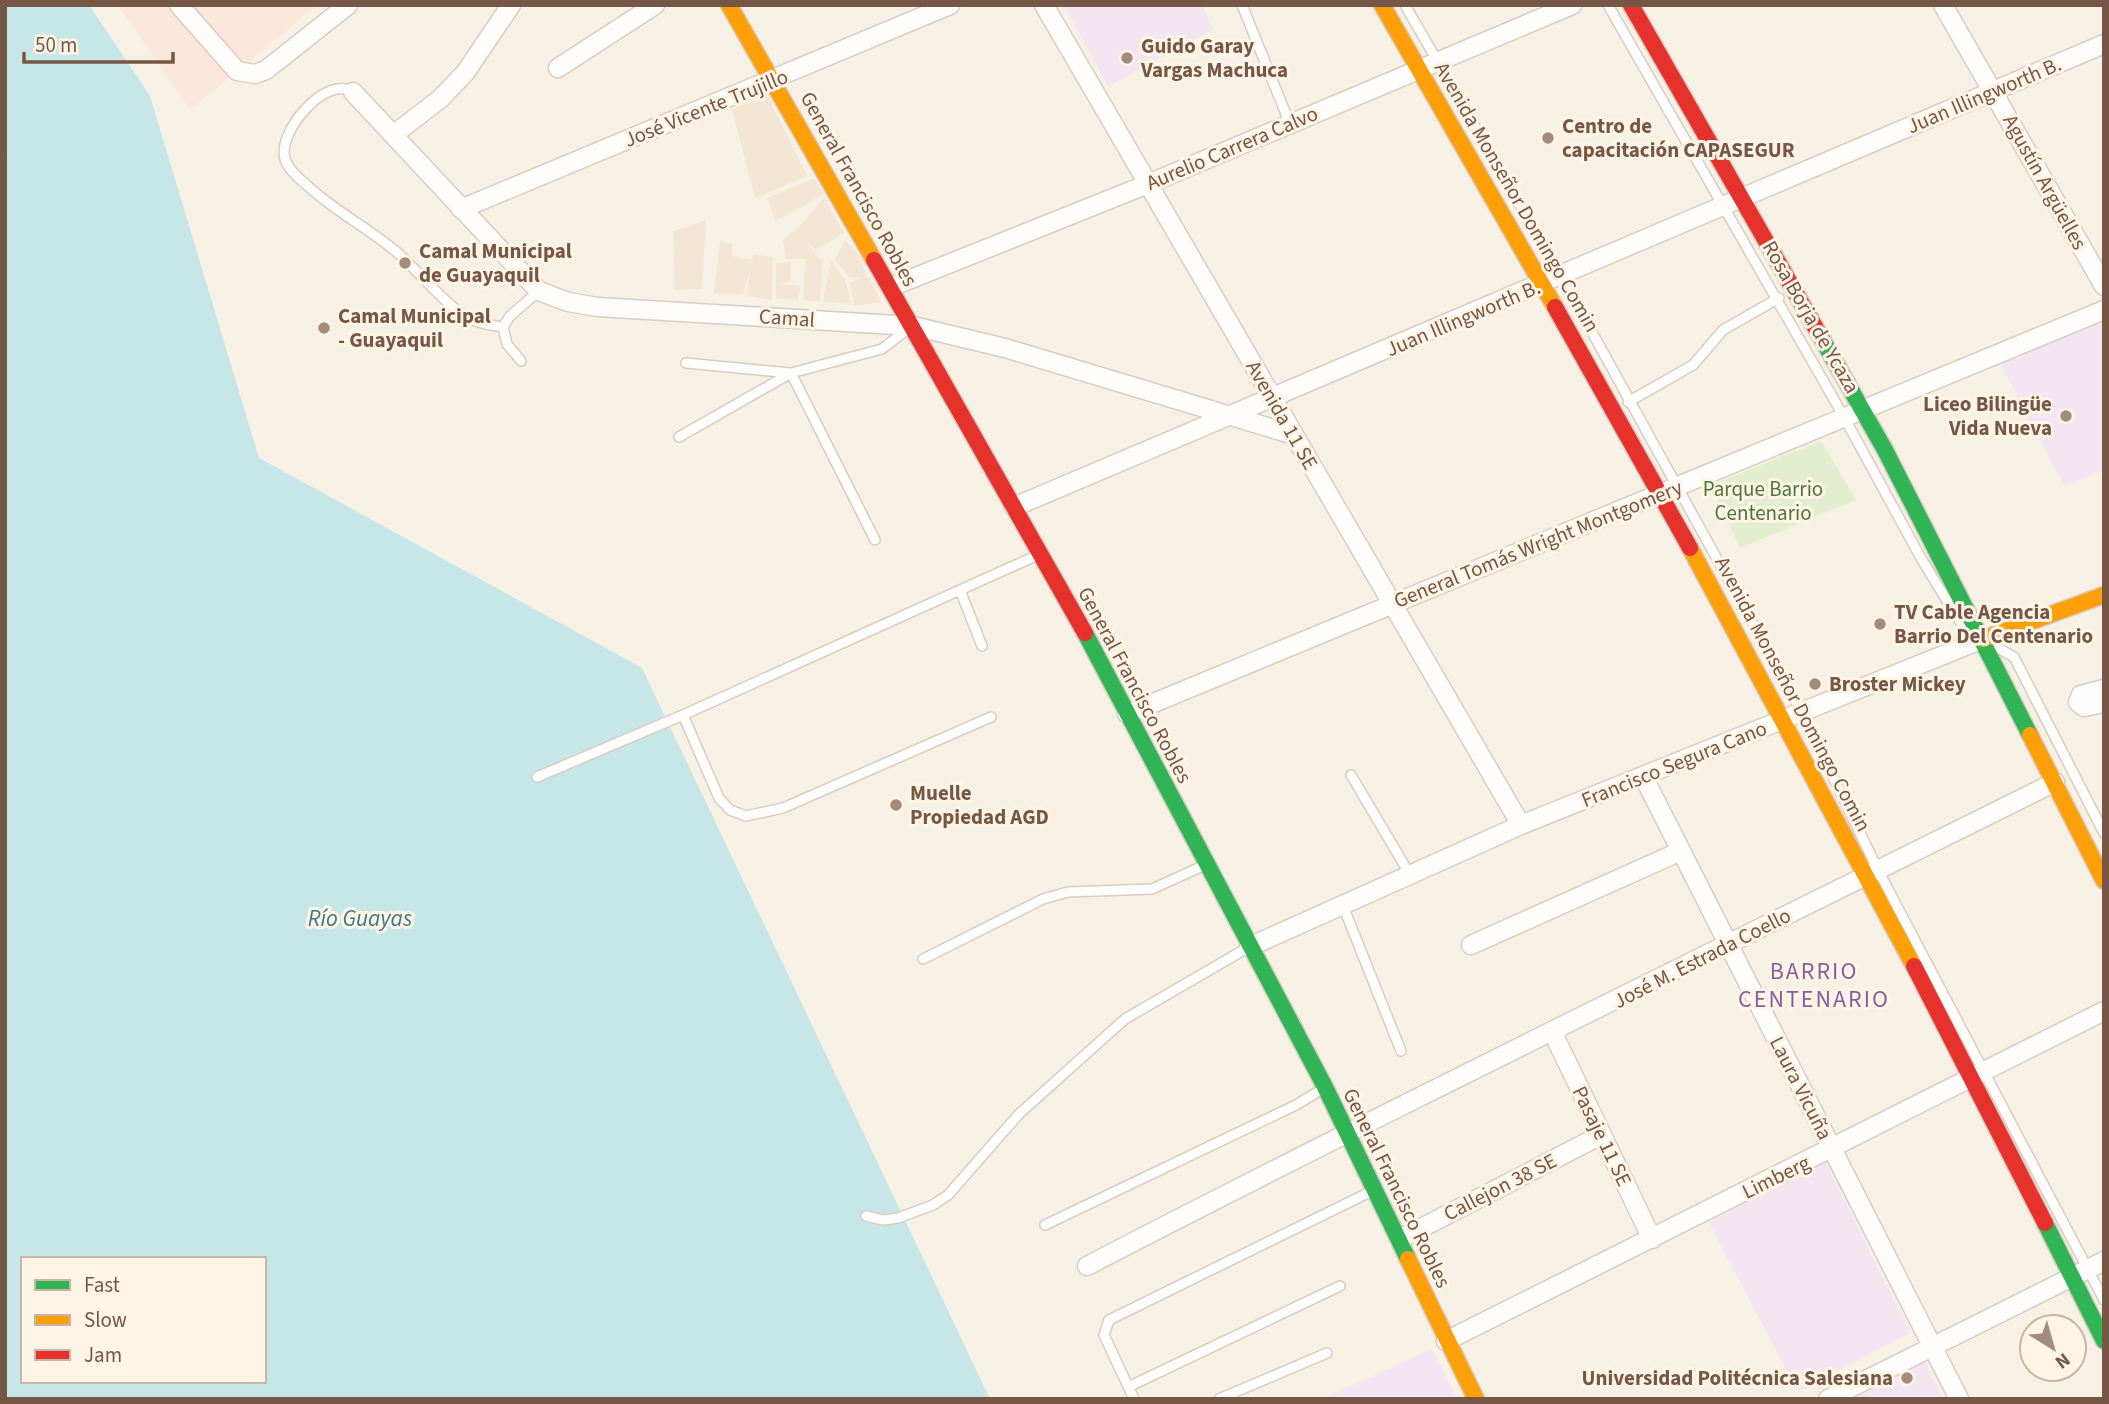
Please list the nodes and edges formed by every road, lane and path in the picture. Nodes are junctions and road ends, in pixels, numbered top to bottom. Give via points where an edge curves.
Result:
1 (179, 5) edge
2 (348, 5) edge
3 (511, 5) edge
4 (655, 5) edge
5 (729, 5) edge
6 (950, 5) edge
7 (1044, 5) edge
8 (1242, 5) edge
9 (1382, 5) edge
10 (1405, 5) edge
11 (1572, 5) edge
12 (1608, 5) edge
13 (1631, 5) edge
14 (1943, 5) edge
15 (2104, 44) edge
16 (1438, 62) junction
17 (558, 68) dead end
18 (1420, 69) junction
19 (774, 81) junction
20 (1995, 92) junction
21 (353, 93) joint
22 (1290, 124) junction
23 (393, 135) junction
24 (5, 152) edge
25 (9, 158) dead end
26 (1148, 184) junction
27 (1741, 198) junction
28 (1723, 205) junction
29 (461, 209) junction
30 (1552, 280) junction
31 (2104, 286) edge
32 (891, 287) junction
33 (1793, 290) junction
34 (539, 292) junction
35 (1776, 300) junction
36 (2104, 310) edge
37 (913, 326) junction
38 (503, 327) junction
39 (521, 361) dead end
40 (686, 363) dead end
41 (791, 373) junction
42 (1273, 399) junction
43 (1630, 401) junction
44 (1613, 408) junction
45 (1861, 410) junction
46 (1227, 415) junction
47 (1844, 417) junction
48 (1294, 435) junction
49 (679, 437) dead end
50 (1678, 486) junction
51 (1660, 493) junction
52 (1014, 507) junction
53 (875, 540) dead end
54 (1042, 553) junction
55 (960, 590) junction
56 (2104, 595) edge
57 (1392, 604) junction
58 (1983, 639) junction
59 (982, 646) dead end
60 (2104, 689) edge
61 (2104, 703) edge
62 (1127, 713) junction
63 (683, 715) junction
64 (1794, 716) junction
65 (991, 717) dead end
66 (1351, 775) dead end
67 (1643, 776) junction
68 (537, 777) dead end
69 (2055, 782) junction
70 (1521, 825) junction
71 (2102, 830) edge
72 (2082, 837) junction
73 (1681, 851) junction
74 (1206, 865) junction
75 (1409, 873) junction
76 (1872, 873) junction
77 (2104, 881) edge
78 (1343, 905) junction
79 (1728, 944) junction
80 (1471, 945) dead end
81 (1249, 947) junction
82 (923, 960) dead end
83 (2104, 1011) edge
84 (1553, 1033) junction
85 (1401, 1051) dead end
86 (1978, 1076) junction
87 (1325, 1087) junction
88 (1347, 1131) junction
89 (1601, 1135) junction
90 (1832, 1149) junction
91 (1376, 1189) junction
92 (866, 1216) dead end
93 (1045, 1225) dead end
94 (1400, 1239) junction
95 (1652, 1239) junction
96 (1087, 1266) dead end
97 (2088, 1269) edge
98 (1340, 1286) dead end
99 (2104, 1300) edge
100 (2104, 1340) edge
101 (1446, 1341) junction
102 (1932, 1346) junction
103 (1326, 1353) dead end
104 (1128, 1387) junction
105 (1134, 1399) edge
106 (1219, 1399) edge
107 (1476, 1399) edge
108 (1828, 1399) edge
109 (1959, 1399) edge

1 - 2 street via 237,71 255,74
3 - 23 street via 465,73
4 - 17 street
5 - 19 main road, General Francisco Robles
6 - 19 street, José Vicente Trujillo
7 - 26 street, Avenida 11 SE
8 - 22 lane
9 - 18 main road, Avenida Monseñor Domingo Comin
10 - 16 lane, Avenida Monseñor Domingo Comin
11 - 16 street, Aurelio Carrera Calvo
12 - 28 lane, Rosa Borja de Ycaza
13 - 27 main road, Rosa Borja de Ycaza
14 - 20 street, Agustín Argüelles
15 - 20 street, Juan Illingworth B.
16 - 18 street, Aurelio Carrera Calvo
16 - 30 lane, Avenida Monseñor Domingo Comin
18 - 22 street, Aurelio Carrera Calvo
18 - 30 main road, Avenida Monseñor Domingo Comin
19 - 29 street, José Vicente Trujillo
19 - 32 main road, General Francisco Robles
20 - 27 street, Juan Illingworth B.
20 - 31 street, Agustín Argüelles
21 - 23 street, Camal
21 - 38 lane via 336,87 325,92 289,129 285,159 293,173 398,254 462,314
22 - 26 street, Aurelio Carrera Calvo
23 - 29 street, Camal
24 - 25 path
26 - 32 street, Aurelio Carrera Calvo
26 - 42 street, Avenida 11 SE
27 - 28 street, Juan Illingworth B.
27 - 33 main road, Rosa Borja de Ycaza
28 - 30 street, Juan Illingworth B.
28 - 35 lane, Rosa Borja de Ycaza
29 - 34 street, Camal
30 - 42 street, Juan Illingworth B.
30 - 43 lane, Avenida Monseñor Domingo Comin
30 - 44 main road, Avenida Monseñor Domingo Comin
32 - 37 main road, General Francisco Robles
33 - 35 lane
33 - 45 main road, Rosa Borja de Ycaza
34 - 37 street, Camal via 598,307
34 - 38 lane
35 - 43 lane via 1723,330 1693,365
35 - 47 lane, Rosa Borja de Ycaza
36 - 45 street, General Tomás Wright Montgomery
37 - 41 lane via 882,349
37 - 46 street, Camal via 1004,348
37 - 52 main road, General Francisco Robles
38 - 39 lane via 507,344
40 - 41 lane
41 - 49 lane
41 - 53 lane
42 - 46 street, Juan Illingworth B.
42 - 48 street, Avenida 11 SE
43 - 44 lane
43 - 50 lane, Avenida Monseñor Domingo Comin
44 - 51 main road, Avenida Monseñor Domingo Comin
45 - 47 street, General Tomás Wright Montgomery
45 - 58 main road, Rosa Borja de Ycaza
46 - 48 street, Camal
46 - 52 street, Juan Illingworth B.
47 - 50 street, General Tomás Wright Montgomery
47 - 58 lane, Rosa Borja de Ycaza via 1967,638
48 - 57 street, Avenida 11 SE
50 - 51 street, General Tomás Wright Montgomery
50 - 64 lane, Avenida Monseñor Domingo Comin
51 - 57 street, General Tomás Wright Montgomery
51 - 64 main road, Avenida Monseñor Domingo Comin
52 - 54 main road, General Francisco Robles
54 - 55 lane
54 - 62 main road, General Francisco Robles
55 - 59 lane
55 - 63 lane
56 - 58 main road, Francisco Segura Cano
57 - 62 street, General Tomás Wright Montgomery
57 - 70 street, Avenida 11 SE
58 - 64 street, Francisco Segura Cano
58 - 69 main road, Rosa Borja de Ycaza
58 - 71 lane, Rosa Borja de Ycaza via 2014,657
60 - 61 street via 2081,695 2078,702 2084,707
62 - 74 main road, General Francisco Robles
63 - 65 lane via 719,798 730,810 746,816 783,808
63 - 68 lane
64 - 67 street, Francisco Segura Cano
64 - 76 main road, Avenida Monseñor Domingo Comin
66 - 75 lane
67 - 70 street, Francisco Segura Cano
67 - 73 street, Laura Vicuña
69 - 72 main road, Rosa Borja de Ycaza
69 - 76 street, José M. Estrada Coello
70 - 75 street, Francisco Segura Cano
71 - 72 lane
72 - 77 main road, Rosa Borja de Ycaza
73 - 79 street, Laura Vicuña
73 - 80 street
74 - 81 main road, General Francisco Robles
74 - 82 lane via 1152,889 1068,892 1043,899
75 - 78 street, Francisco Segura Cano
76 - 79 street, José M. Estrada Coello
76 - 86 main road, Avenida Monseñor Domingo Comin
78 - 81 street, Francisco Segura Cano
78 - 85 lane
79 - 84 street, José M. Estrada Coello
79 - 90 street, Laura Vicuña
81 - 87 main road, General Francisco Robles
81 - 92 lane via 1125,1019 1019,1114 948,1195 898,1218
83 - 86 street, Limberg
84 - 88 street, José M. Estrada Coello
84 - 89 street, Pasaje 11 SE
86 - 90 street, Limberg
86 - 97 main road, Avenida Monseñor Domingo Comin
87 - 88 main road, General Francisco Robles
87 - 93 lane
88 - 91 main road, General Francisco Robles
88 - 96 street, José M. Estrada Coello
89 - 94 street, Callejon 38 SE
89 - 95 street, Pasaje 11 SE
90 - 95 street, Limberg
90 - 102 street, Laura Vicuña
91 - 94 main road, General Francisco Robles
91 - 104 lane via 1109,1320 1104,1335
94 - 101 main road, General Francisco Robles
95 - 101 street, Limberg
97 - 99 lane, Avenida Monseñor Domingo Comin
97 - 100 main road, Avenida Monseñor Domingo Comin
97 - 102 street
98 - 104 lane
101 - 107 main road, General Francisco Robles
102 - 108 street
102 - 109 street, Laura Vicuña
103 - 106 lane
104 - 105 lane

